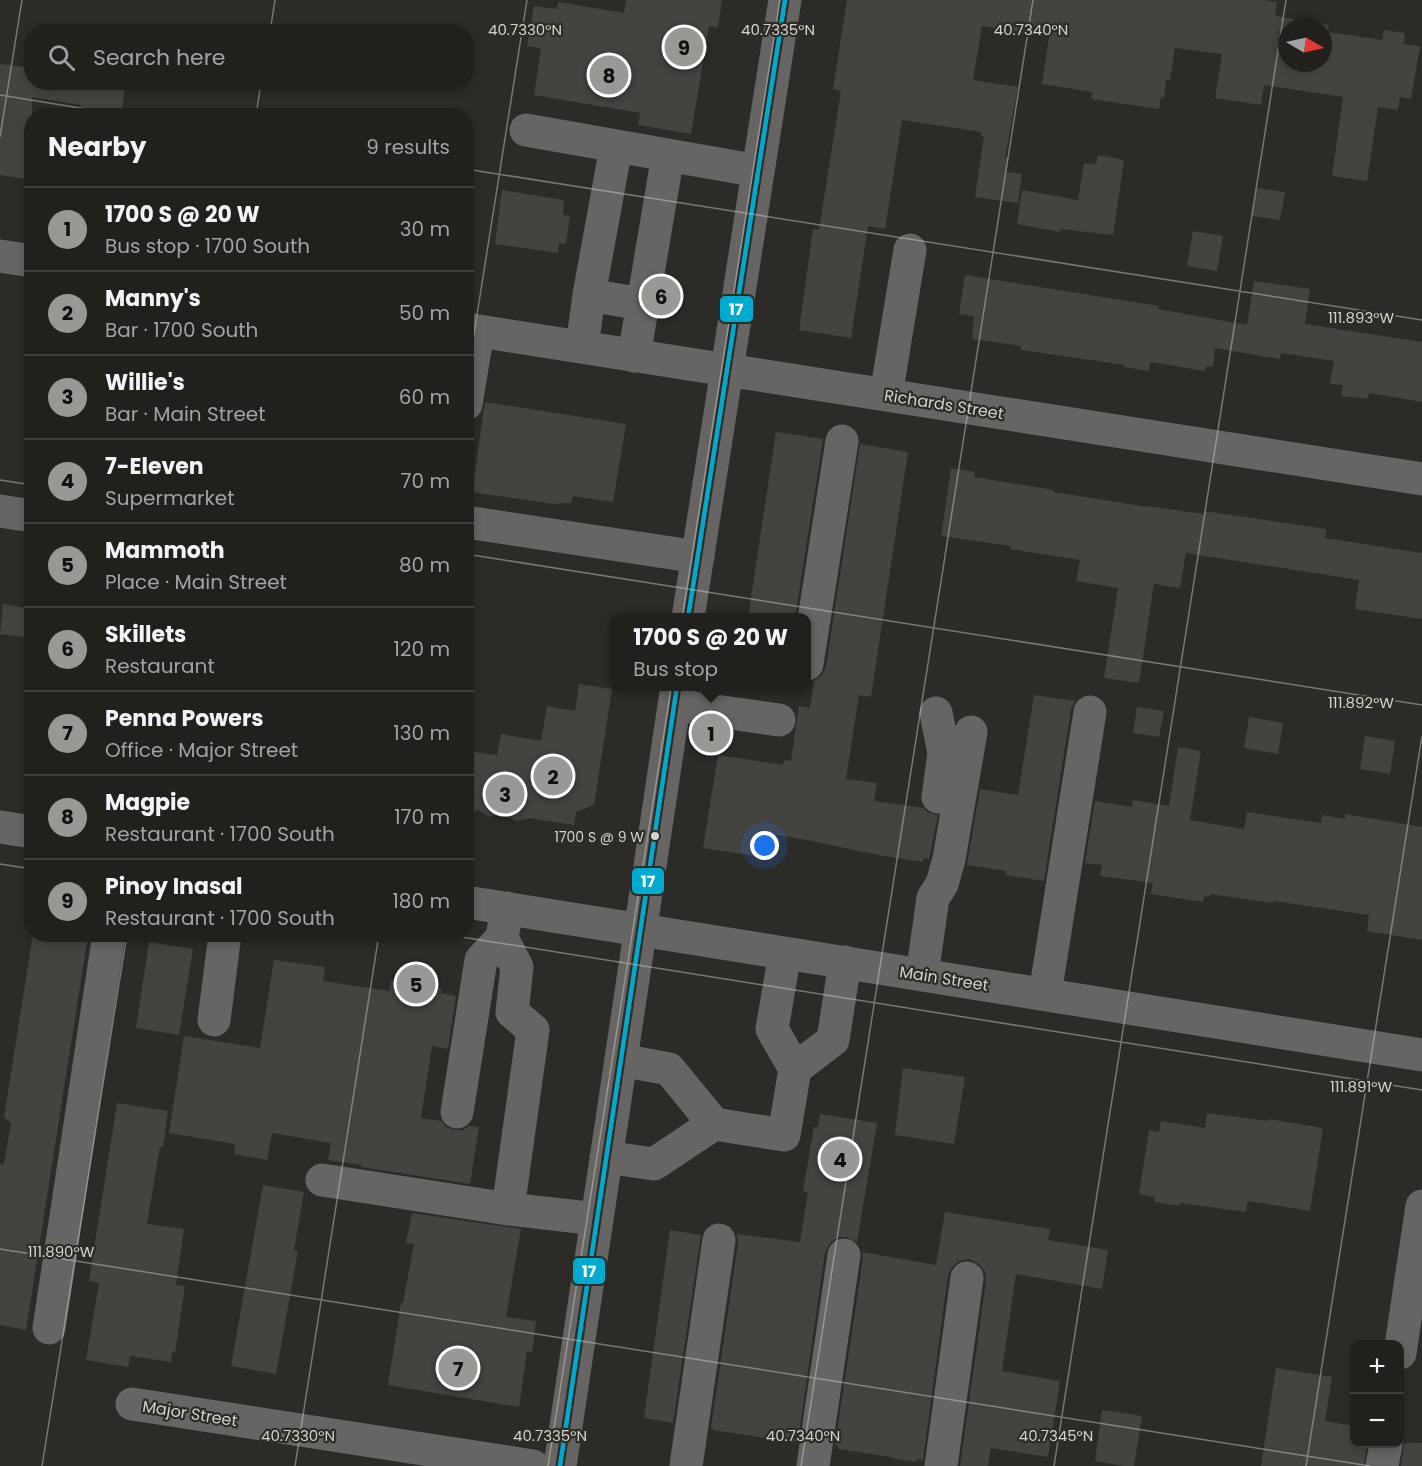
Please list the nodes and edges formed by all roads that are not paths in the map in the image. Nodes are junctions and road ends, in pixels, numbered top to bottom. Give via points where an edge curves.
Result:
1 (785, 0) edge
2 (526, 130) dead end
3 (616, 147) junction
4 (668, 156) junction
5 (758, 171) junction
6 (910, 250) dead end
7 (0, 256) edge
8 (24, 260) edge
9 (589, 295) junction
10 (642, 304) junction
11 (474, 330) edge
12 (582, 347) junction
13 (634, 356) junction
14 (727, 370) junction
15 (886, 395) junction
16 (842, 441) dead end
17 (1422, 479) edge
18 (0, 511) edge
19 (24, 515) edge
20 (474, 523) edge
21 (698, 557) junction
22 (689, 613) edge
23 (811, 639) edge
24 (676, 696) edge
25 (1090, 712) dead end
26 (936, 713) dead end
27 (779, 720) dead end
28 (971, 732) dead end
29 (0, 827) edge
30 (24, 831) edge
31 (933, 898) junction
32 (474, 906) edge
33 (504, 923) junction
34 (640, 929) junction
35 (108, 942) edge
36 (224, 942) edge
37 (785, 953) junction
38 (845, 962) junction
39 (922, 975) junction
40 (1045, 994) junction
41 (474, 1007) junction
42 (512, 1012) junction
43 (214, 1020) dead end
44 (1422, 1054) edge
45 (621, 1060) junction
46 (795, 1069) junction
47 (457, 1112) dead end
48 (714, 1124) junction
49 (606, 1156) junction
50 (322, 1180) dead end
51 (1422, 1206) edge
52 (508, 1209) junction
53 (597, 1219) junction
54 (719, 1240) dead end
55 (844, 1255) dead end
56 (1418, 1258) edge
57 (967, 1278) dead end
58 (1414, 1314) edge
59 (48, 1328) dead end
60 (1404, 1342) edge
61 (132, 1404) dead end
62 (1385, 1448) edge
63 (533, 1466) edge
64 (560, 1466) edge
65 (686, 1466) edge
66 (813, 1466) edge
67 (940, 1466) edge
68 (1382, 1466) edge

1 - 5 street
2 - 3 street
3 - 4 street
3 - 9 street
4 - 5 street
4 - 10 street
5 - 14 street
6 - 15 street
7 - 8 street
9 - 10 street
9 - 12 street
10 - 13 street
11 - 12 street, Richards Street
12 - 13 street, Richards Street
13 - 14 street, Richards Street
14 - 15 street, Richards Street
14 - 21 street
15 - 17 street, Richards Street
16 - 23 street
18 - 19 street
20 - 21 street
21 - 22 street
24 - 27 street
24 - 34 street
25 - 40 street
26 - 31 street via 944,753 926,887
28 - 31 street via 949,859 942,884
29 - 30 street
31 - 39 street
32 - 33 street, Main Street
33 - 34 street, Main Street
33 - 41 street via 481,960
33 - 42 street via 517,967
34 - 37 street, Main Street
34 - 45 street
35 - 59 street
36 - 43 street
37 - 38 street, Main Street
37 - 46 street via 772,1029
38 - 39 street, Main Street
38 - 46 street via 833,1040
39 - 40 street, Main Street
40 - 44 street, Main Street
41 - 42 street
41 - 47 street
42 - 52 street via 533,1030
45 - 48 street via 669,1069
45 - 49 street
46 - 48 street via 784,1135
48 - 49 street via 654,1164
49 - 53 street
50 - 52 street
51 - 56 street
52 - 53 street
53 - 64 street
54 - 65 street
55 - 66 street
56 - 58 street
57 - 67 street
58 - 60 street
61 - 63 street, Major Street
62 - 68 street

